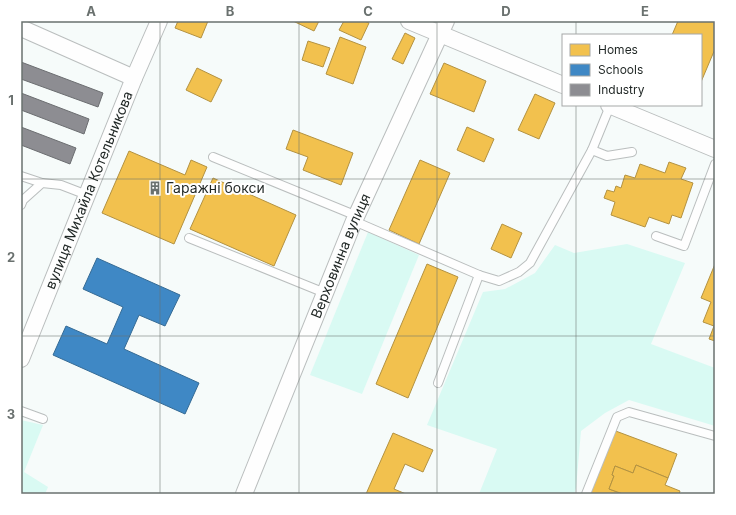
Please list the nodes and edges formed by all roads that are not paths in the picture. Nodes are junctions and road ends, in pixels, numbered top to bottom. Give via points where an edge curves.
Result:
1 (159, 21) edge
2 (409, 21) edge
3 (443, 27) edge
4 (21, 28) edge
5 (134, 78) junction
6 (562, 85) edge
7 (610, 106) edge
8 (612, 106) edge
9 (715, 149) edge
10 (592, 150) junction
11 (632, 152) dead end
12 (213, 157) dead end
13 (715, 164) edge
14 (21, 176) edge
15 (42, 184) junction
16 (87, 195) junction
17 (21, 205) edge
18 (355, 219) junction
19 (656, 236) dead end
20 (189, 238) dead end
21 (479, 275) junction
22 (325, 293) junction
23 (21, 359) edge
24 (438, 383) dead end
25 (21, 411) edge
26 (43, 419) dead end
27 (715, 436) edge
28 (244, 494) edge
29 (586, 494) edge

1 - 5 street, вулиця Михайла Котельникова
2 - 3 street
3 - 6 street
3 - 18 street, Верховинна вулиця
4 - 5 street
5 - 16 street, вулиця Михайла Котельникова
7 - 10 lane
8 - 9 street
10 - 11 lane via 607,156
10 - 21 lane via 530,263 519,272 499,281
12 - 18 lane
13 - 19 lane via 684,246
14 - 15 lane
15 - 16 lane via 61,185
15 - 17 lane via 23,200
16 - 23 street, вулиця Михайла Котельникова
18 - 21 lane
18 - 22 street, Верховинна вулиця
20 - 22 lane
21 - 24 lane
22 - 28 street, Верховинна вулиця
25 - 26 lane
27 - 29 lane via 630,412 617,417

